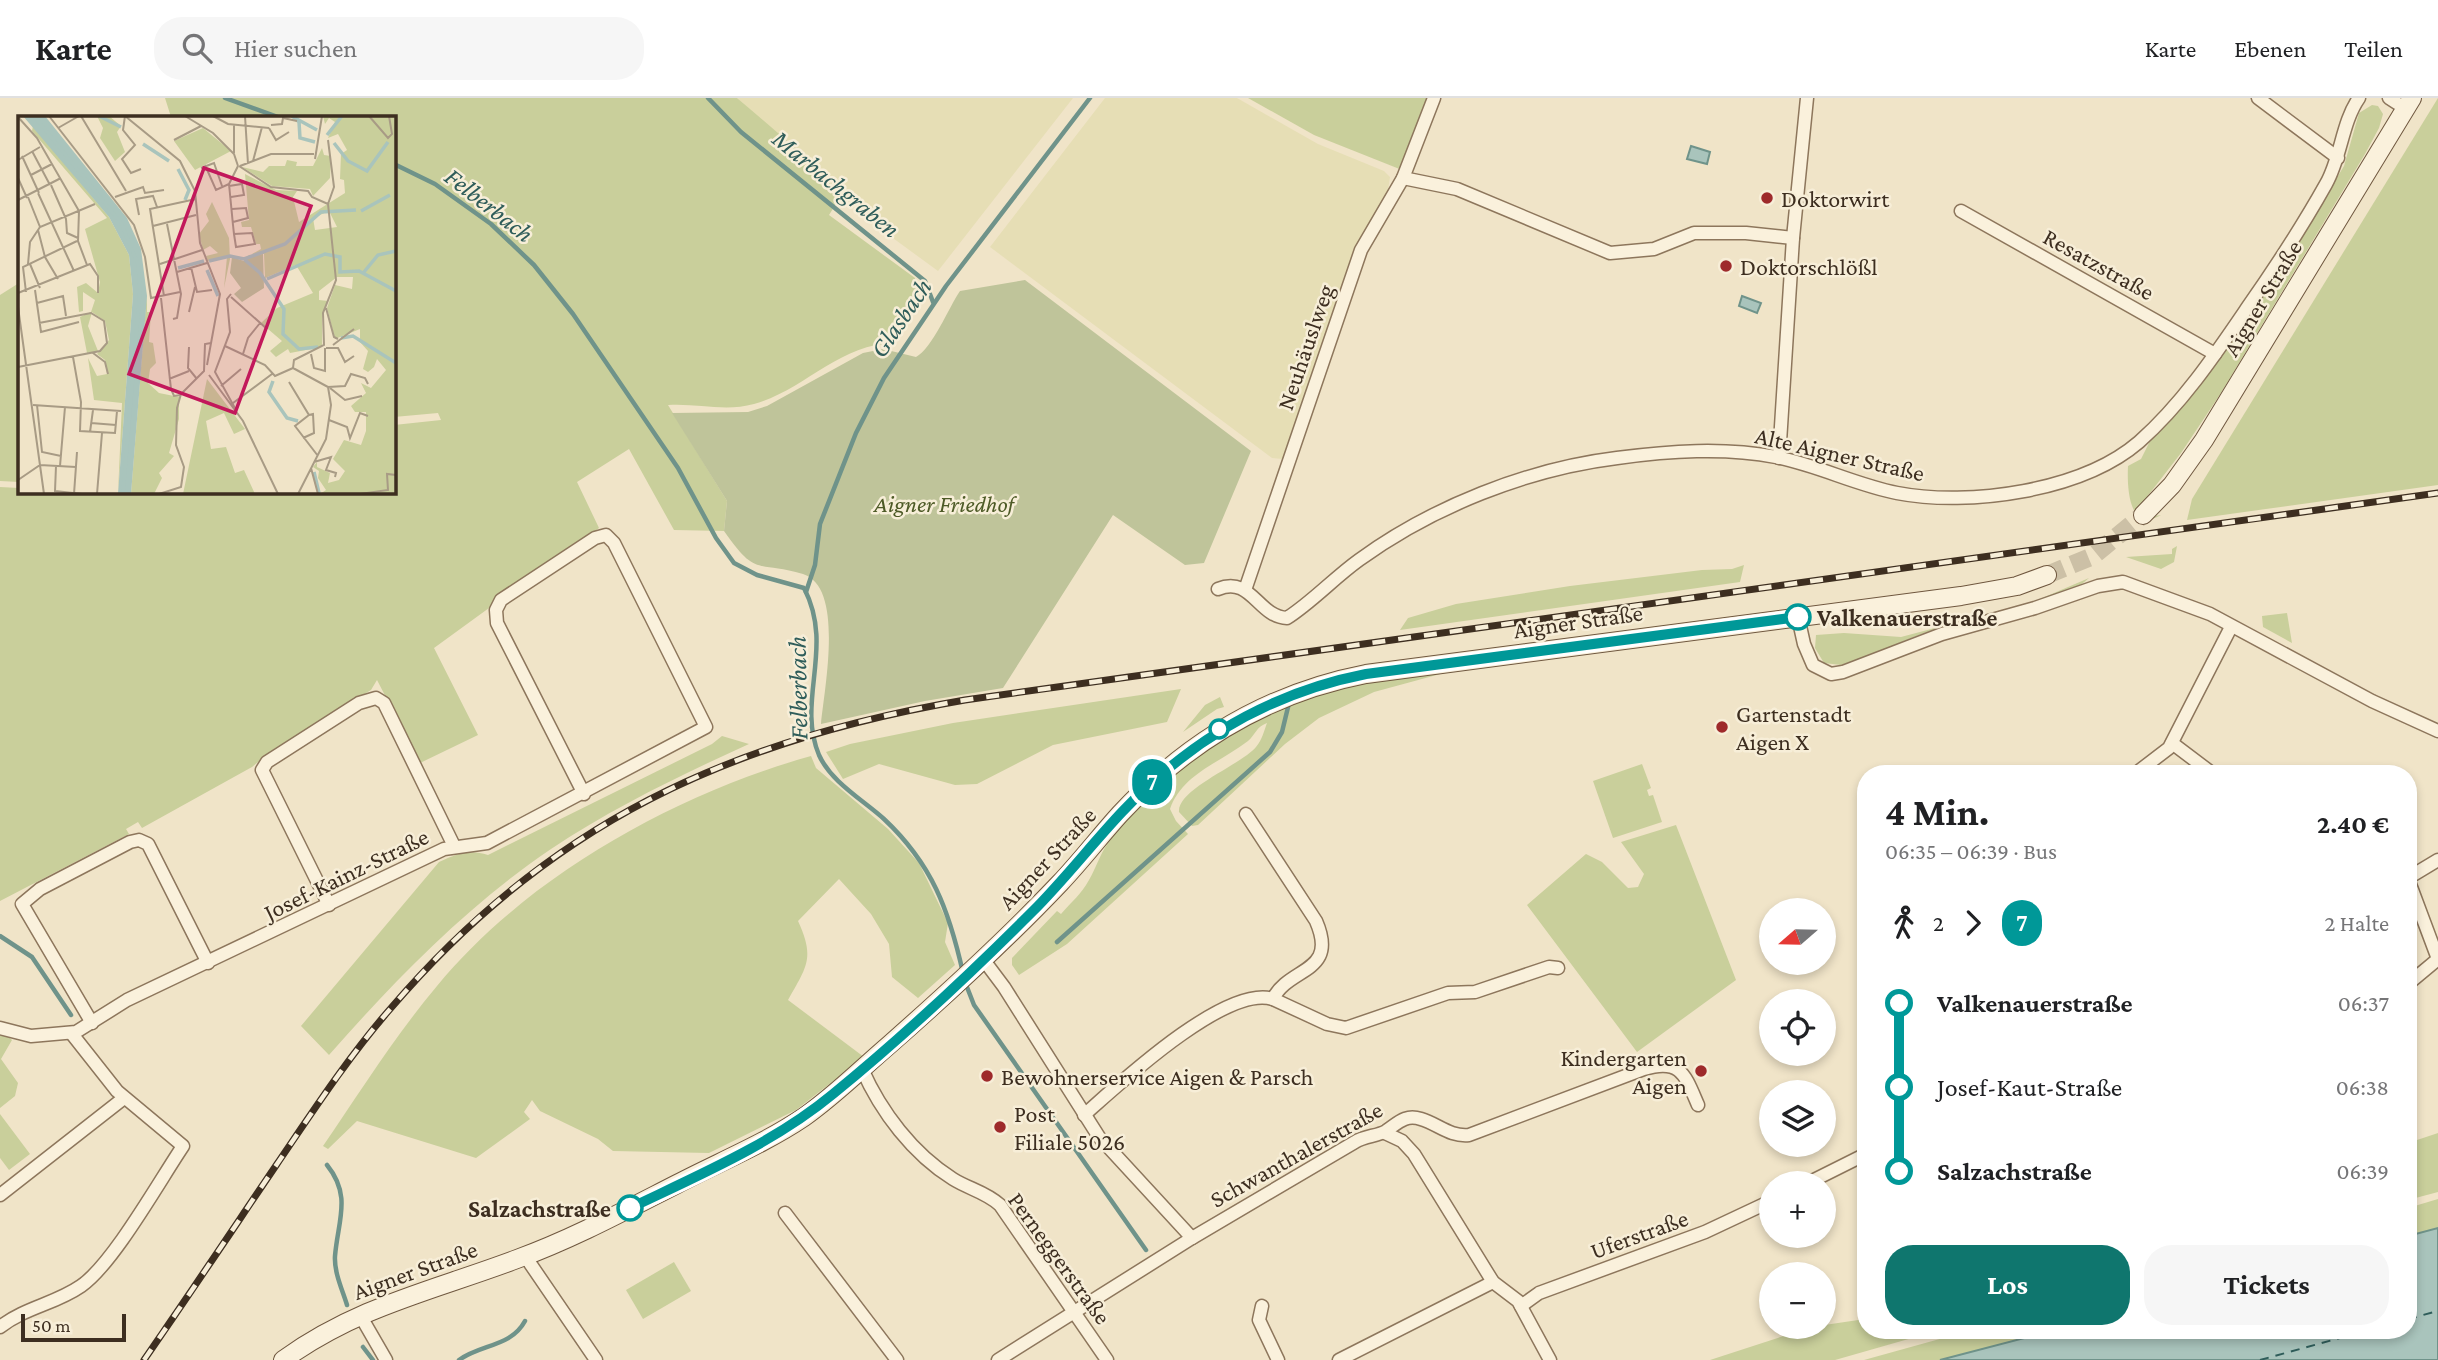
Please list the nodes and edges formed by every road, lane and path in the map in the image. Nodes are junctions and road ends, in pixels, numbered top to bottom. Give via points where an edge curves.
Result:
1 (1434, 98) edge
2 (1807, 98) edge
3 (2258, 98) edge
4 (2359, 98) edge
5 (2389, 98) edge
6 (2409, 103) edge
7 (2338, 158) junction
8 (1403, 178) junction
9 (1961, 211) dead end
10 (1793, 238) junction
11 (2215, 354) junction
12 (1779, 458) junction
13 (2143, 515) tunnel mouth
14 (2047, 575) tunnel mouth
15 (1218, 589) dead end
16 (1245, 590) junction
17 (1798, 617) junction
18 (2231, 627) junction
19 (2438, 731) edge
20 (2172, 743) junction
21 (2147, 765) edge
22 (2201, 765) edge
23 (584, 794) junction
24 (1246, 814) dead end
25 (454, 846) junction
26 (2438, 860) edge
27 (2417, 873) edge
28 (2417, 902) edge
29 (329, 905) junction
30 (983, 959) junction
31 (2438, 959) edge
32 (208, 963) junction
33 (1558, 968) dead end
34 (2417, 977) edge
35 (1273, 999) junction
36 (92, 1023) junction
37 (0, 1028) edge
38 (72, 1034) junction
39 (862, 1069) junction
40 (124, 1098) junction
41 (1698, 1105) dead end
42 (1083, 1115) junction
43 (1385, 1133) junction
44 (1857, 1158) edge
45 (1832, 1171) edge
46 (0, 1195) edge
47 (1759, 1207) edge
48 (785, 1213) dead end
49 (1192, 1238) junction
50 (525, 1256) junction
51 (1493, 1282) junction
52 (1262, 1306) dead end
53 (1521, 1306) junction
54 (1072, 1311) junction
55 (360, 1315) junction
56 (0, 1327) edge
57 (283, 1360) edge
58 (386, 1360) edge
59 (596, 1360) edge
60 (897, 1360) edge
61 (998, 1360) edge
62 (1107, 1360) edge
63 (1278, 1360) edge
64 (1339, 1360) edge
65 (1550, 1360) edge

1 - 8 street, Neuhäuslweg
2 - 10 street
3 - 7 street
4 - 7 street, Alte Aigner Straße
5 - 6 street
6 - 13 main road, Aigner Straße via 2204,440
7 - 11 street, Alte Aigner Straße via 2275,267
8 - 10 street via 1458,188 1610,253 1654,249 1694,233
8 - 16 street, Neuhäuslweg via 1361,250
9 - 11 street, Resatzstraße
10 - 12 street
11 - 12 street, Alte Aigner Straße via 2162,419 2126,452 2042,487 1980,496 1923,496 1876,488
12 - 16 street, Alte Aigner Straße via 1704,451 1569,466 1472,498 1417,523 1358,560 1290,618 1275,615
14 - 17 main road, Aigner Straße via 1997,590
15 - 16 street via 1232,585
17 - 18 street via 1813,666 1831,674 1942,634 2110,583 2140,586
17 - 30 main road, Aigner Straße via 1366,674 1310,688 1244,716 1191,749 1145,788 1062,882
18 - 19 street
18 - 20 street
20 - 21 street
20 - 22 street
23 - 23 street, Josef-Kainz-Straße via 706,727 606,535 501,600 495,616
23 - 25 street, Josef-Kainz-Straße via 487,843
24 - 35 street via 1316,921 1322,941 1315,964 1281,986
25 - 29 street, Josef-Kainz-Straße
25 - 29 street via 384,703 376,698 359,703 267,762 262,770
26 - 27 street
28 - 31 street
29 - 32 street, Josef-Kainz-Straße
30 - 39 main road, Aigner Straße
30 - 42 street
31 - 34 street
32 - 36 street, Josef-Kainz-Straße via 127,1000
32 - 36 street via 148,844 131,842 22,902
33 - 35 street via 1472,993 1448,993 1346,1028 1326,1024
35 - 42 street via 1250,998 1194,1023
36 - 38 street, Josef-Kainz-Straße
37 - 38 street, Josef-Kainz-Straße via 31,1037
38 - 40 street
39 - 50 main road, Aigner Straße via 804,1116 745,1151
39 - 54 street, Perneggerstraße via 919,1155 1000,1205
40 - 46 street
40 - 56 street via 183,1146 96,1273 74,1291 30,1307
41 - 43 street, Schwanthalerstraße via 1684,1074 1668,1066 1653,1066 1469,1135 1454,1135 1412,1117 1398,1121
42 - 49 street via 1111,1152
43 - 49 street, Schwanthalerstraße via 1354,1142
43 - 51 street via 1402,1140 1414,1154
44 - 45 street
47 - 53 street, Uferstraße via 1705,1233 1539,1293
48 - 60 street
49 - 54 street, Schwanthalerstraße
50 - 55 main road, Aigner Straße
50 - 59 street
51 - 53 street
51 - 64 street
52 - 63 street via 1259,1320
53 - 65 street
54 - 61 street, Schwanthalerstraße
54 - 62 street, Perneggerstraße
55 - 57 main road, Aigner Straße
55 - 58 street

